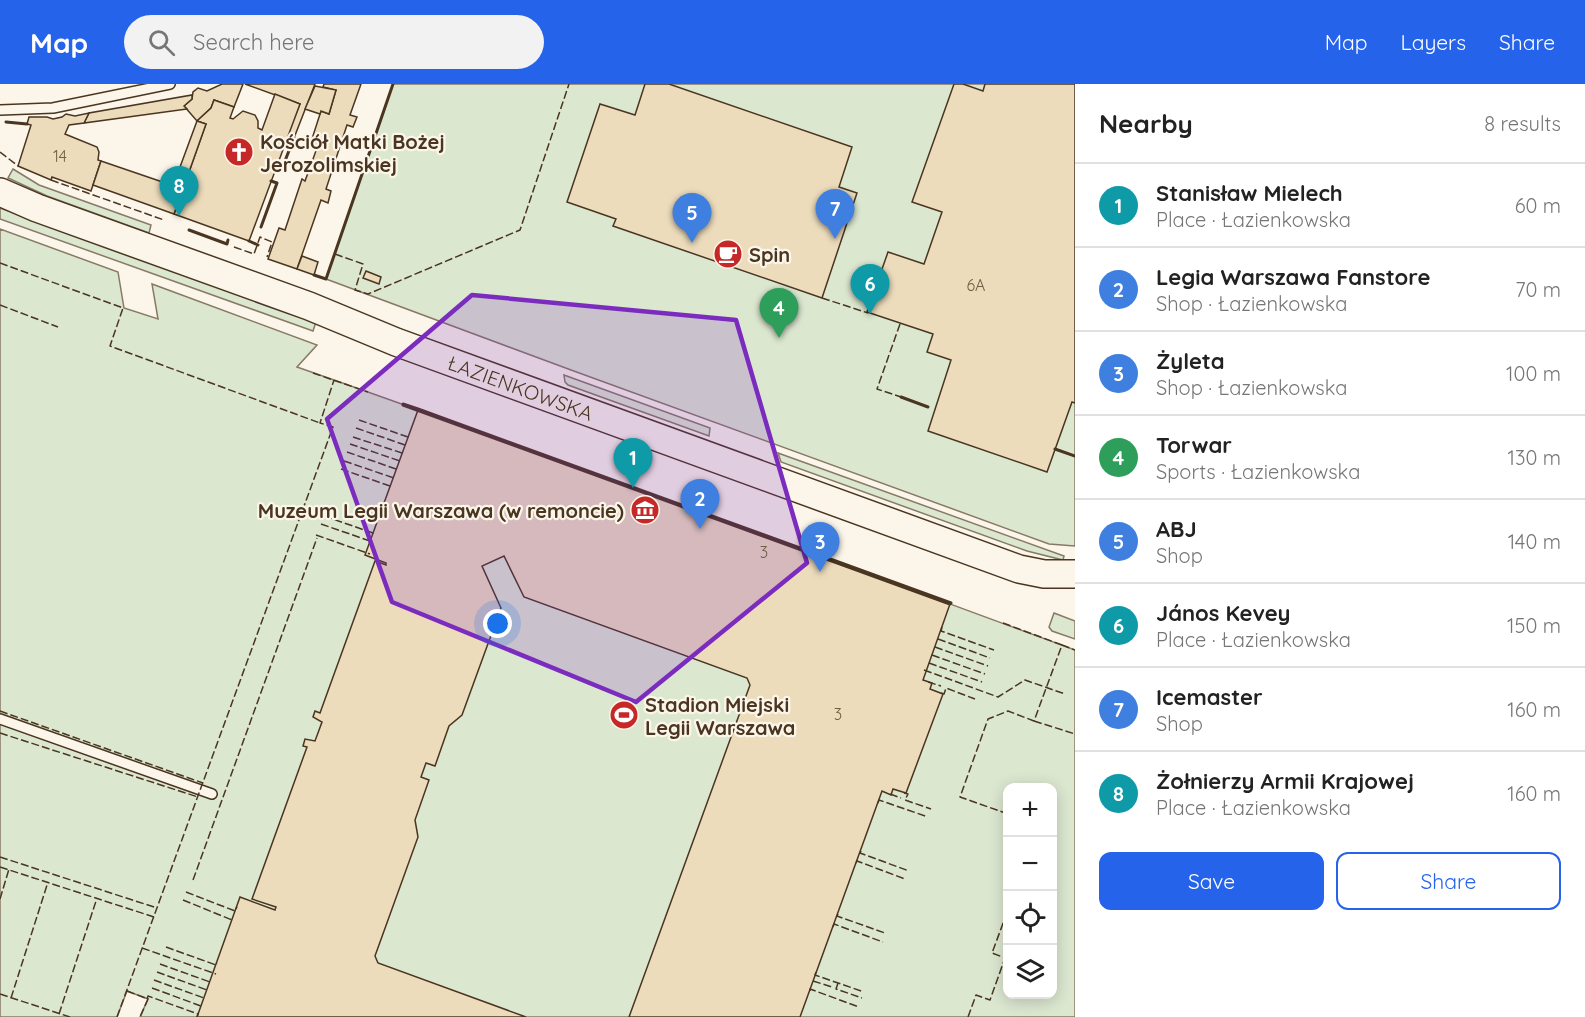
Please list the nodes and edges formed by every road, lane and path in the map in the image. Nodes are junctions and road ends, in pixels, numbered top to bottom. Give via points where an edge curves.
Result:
1 (170, 84) edge
2 (0, 110) edge
3 (0, 192) edge
4 (1044, 574) junction
5 (1075, 574) edge
6 (1075, 587) edge
7 (0, 719) edge
8 (212, 794) dead end

1 - 2 lane via 69,106
3 - 4 street, ŁAZIENKOWSKA via 466,368 1019,569
4 - 5 street, ŁAZIENKOWSKA
4 - 6 street, ŁAZIENKOWSKA
7 - 8 lane

